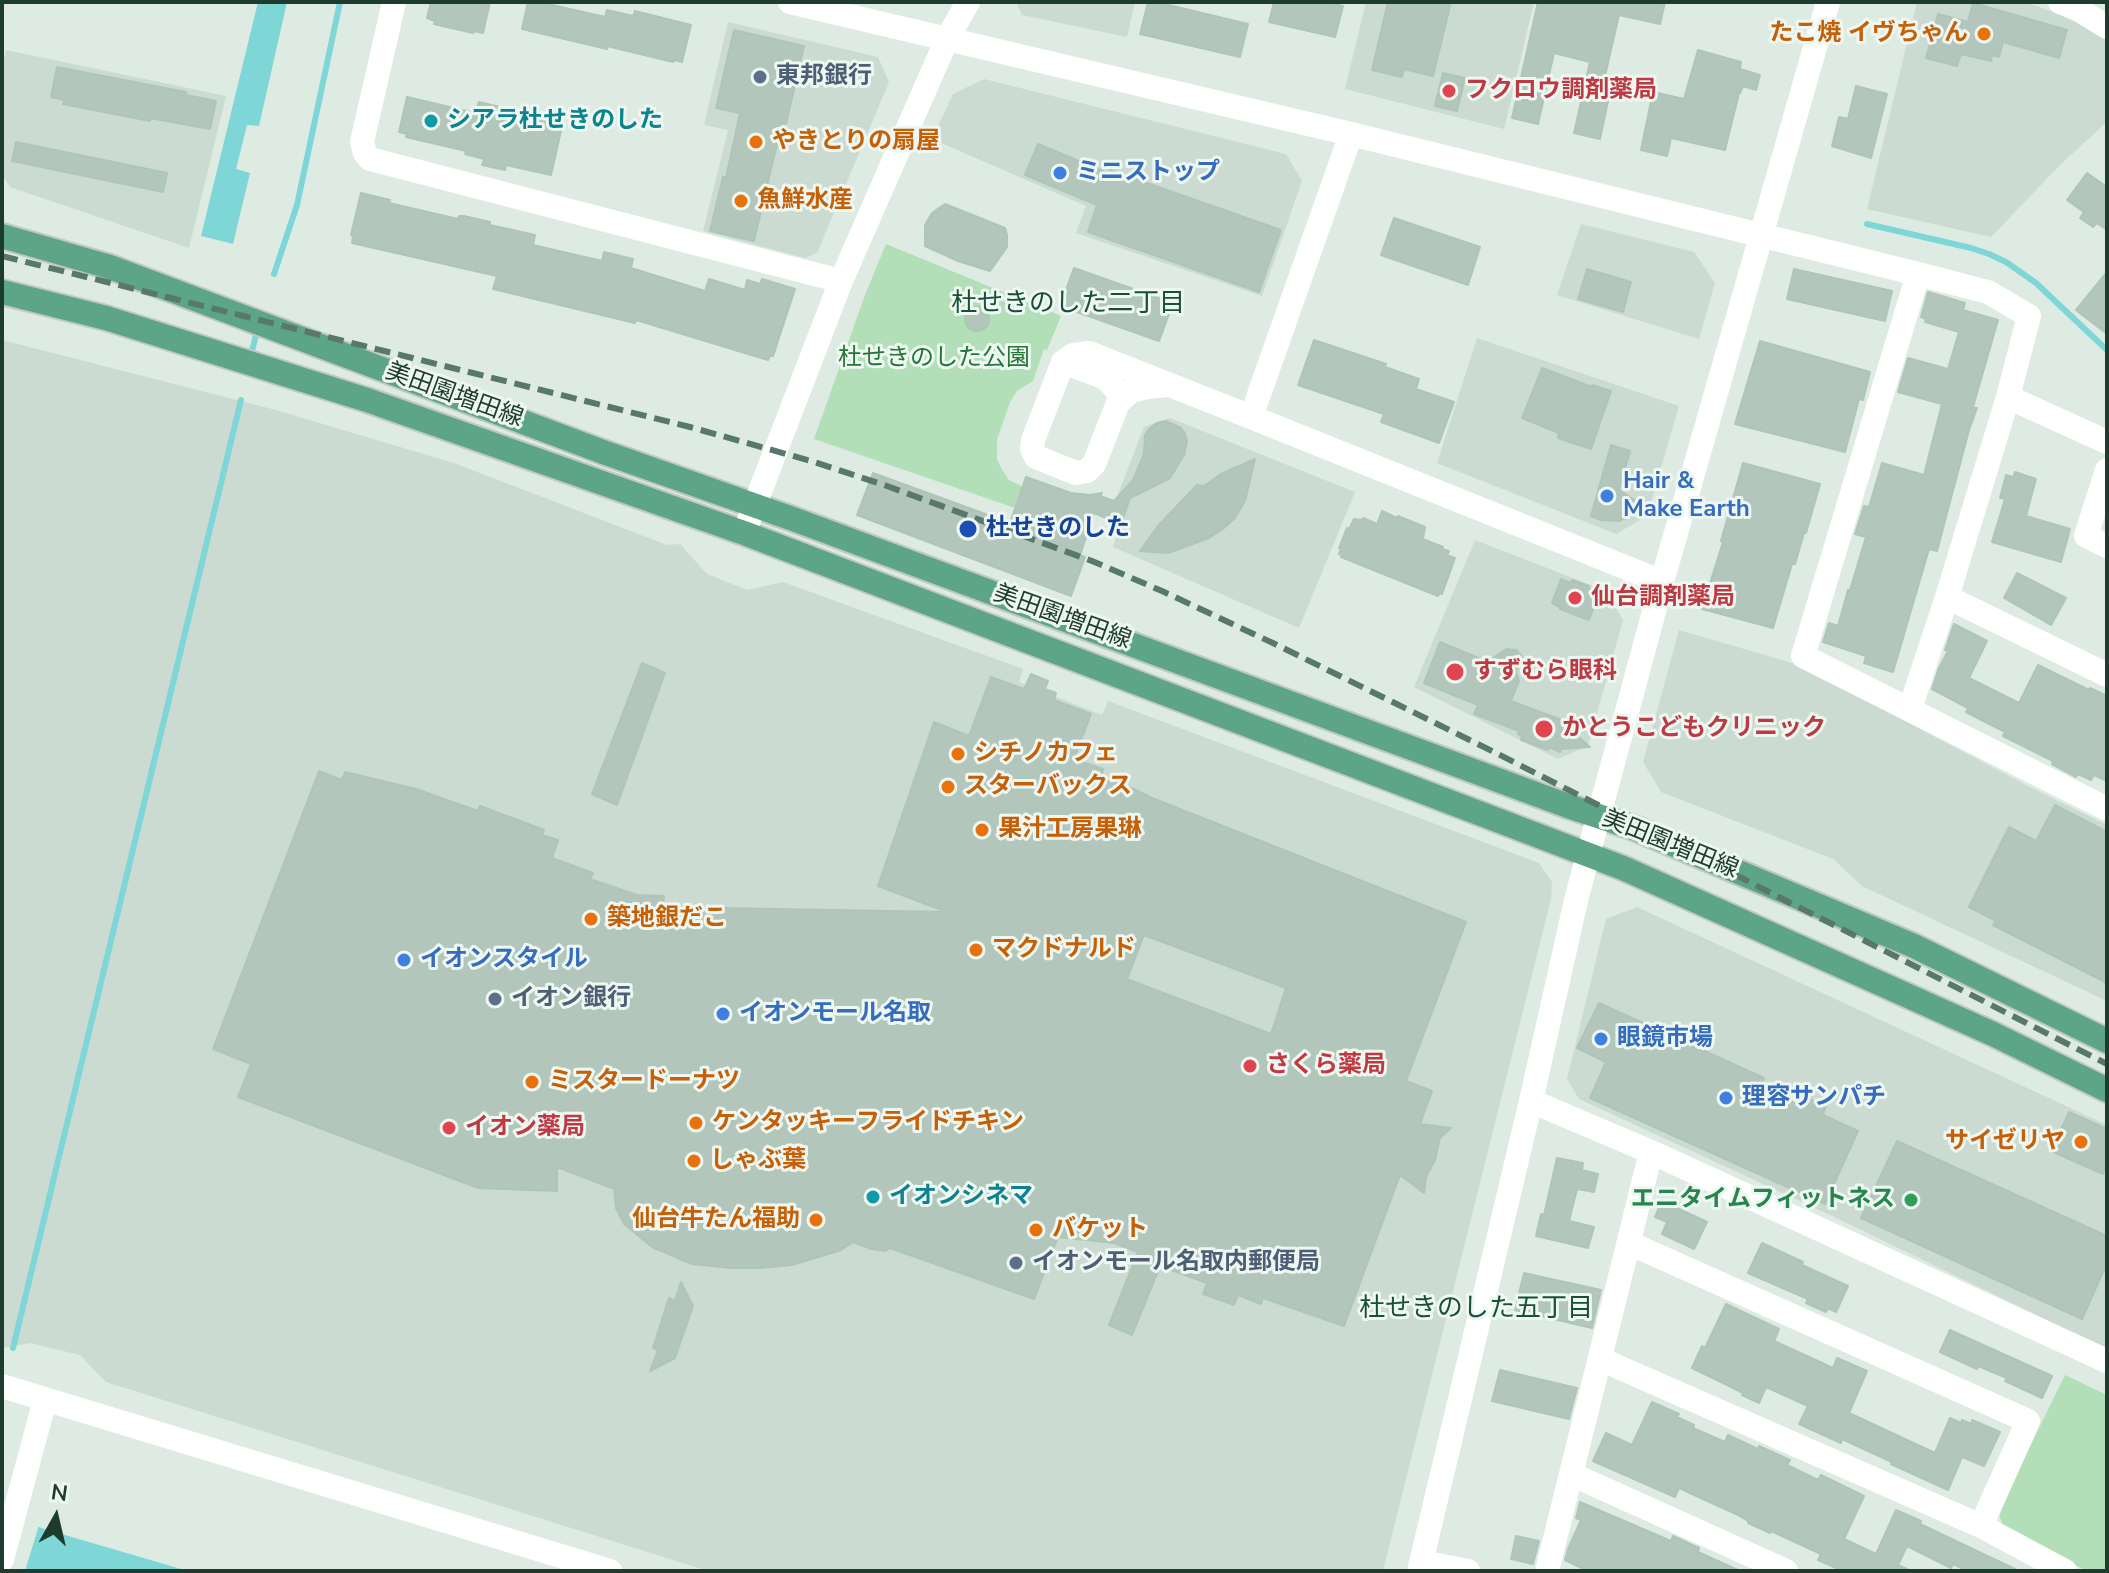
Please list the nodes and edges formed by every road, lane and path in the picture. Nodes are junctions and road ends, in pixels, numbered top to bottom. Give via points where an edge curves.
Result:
1 (394, 2) edge
2 (790, 2) edge
3 (968, 2) edge
4 (1828, 2) edge
5 (2060, 2) edge
6 (2107, 27) edge
7 (947, 39) junction
8 (1351, 134) junction
9 (1761, 235) junction
10 (2, 236) edge
11 (1918, 274) junction
12 (841, 281) junction
13 (2, 292) edge
14 (1063, 362) junction
15 (1169, 385) junction
16 (2008, 397) junction
17 (1123, 398) junction
18 (1251, 417) junction
19 (2107, 442) edge
20 (2107, 470) edge
21 (755, 505) junction
22 (744, 533) junction
23 (2107, 546) edge
24 (1662, 582) junction
25 (1947, 597) junction
26 (2107, 675) edge
27 (1910, 709) junction
28 (2107, 809) edge
29 (1599, 815) junction
30 (1589, 854) junction
31 (2107, 1041) edge
32 (2107, 1090) edge
33 (1531, 1101) junction
34 (1651, 1152) junction
35 (1629, 1243) junction
36 (1600, 1359) junction
37 (2107, 1361) edge
38 (2, 1386) edge
39 (45, 1400) junction
40 (1571, 1474) junction
41 (1981, 1526) junction
42 (2, 1559) edge
43 (1420, 1566) edge
44 (610, 1571) edge
45 (1468, 1571) edge
46 (1547, 1571) edge
47 (1786, 1571) edge
48 (2065, 1571) edge

1 - 12 street via 362,142 370,159
2 - 7 street
3 - 7 street
4 - 9 street
5 - 6 street
7 - 8 street
7 - 12 street
8 - 9 street
8 - 18 street
9 - 11 street
9 - 24 street
10 - 21 main road, 美田園増田線 via 110,267
11 - 16 street via 1988,292 2029,316
11 - 27 street via 1803,656
12 - 21 street
13 - 22 main road, 美田園増田線 via 106,318 367,400
14 - 15 street via 1089,353
14 - 17 street via 1106,378
14 - 17 street via 1033,440 1036,457 1076,473 1087,471
15 - 17 street via 1131,391
15 - 18 street
16 - 19 street
16 - 25 street
18 - 24 street
20 - 23 street via 2086,536
21 - 22 street
21 - 29 main road, 美田園増田線
22 - 30 main road, 美田園増田線
24 - 29 street
25 - 26 street
25 - 27 street
27 - 28 street
29 - 30 street
29 - 31 main road, 美田園増田線 via 1914,946
30 - 32 main road, 美田園増田線
30 - 33 street
33 - 34 street
33 - 43 street
34 - 35 street
34 - 37 street
35 - 36 street
35 - 41 street via 2028,1421
36 - 40 street
36 - 41 street
38 - 39 street
39 - 42 street
39 - 44 street
40 - 46 street
40 - 47 street
41 - 48 street
43 - 45 street

